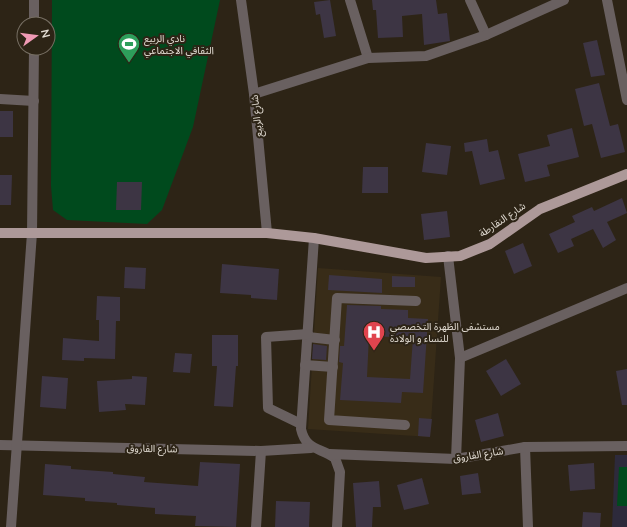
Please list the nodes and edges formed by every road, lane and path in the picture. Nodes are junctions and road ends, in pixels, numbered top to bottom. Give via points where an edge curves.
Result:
1 (34, 0) edge
2 (241, 0) edge
3 (350, 0) edge
4 (470, 0) edge
5 (564, 0) edge
6 (607, 0) edge
7 (34, 16) edge
8 (486, 35) junction
9 (34, 56) edge
10 (368, 58) junction
11 (254, 94) junction
12 (0, 99) edge
13 (627, 100) edge
14 (34, 101) junction
15 (627, 174) edge
16 (0, 233) edge
17 (32, 233) junction
18 (267, 233) junction
19 (314, 238) junction
20 (448, 256) junction
21 (627, 288) edge
22 (416, 301) dead end
23 (308, 335) junction
24 (335, 340) junction
25 (460, 358) junction
26 (305, 365) junction
27 (333, 367) junction
28 (301, 424) junction
29 (405, 425) dead end
30 (0, 445) edge
31 (17, 445) junction
32 (627, 446) edge
33 (525, 447) junction
34 (312, 448) junction
35 (261, 451) junction
36 (330, 454) junction
37 (456, 459) junction
38 (11, 527) edge
39 (256, 527) edge
40 (337, 527) edge
41 (528, 527) edge

1 - 7 street
2 - 11 street, شارع الربيع
3 - 10 street
4 - 8 street
5 - 8 street
6 - 13 street
8 - 10 street via 426,56
9 - 14 street
10 - 11 street
11 - 18 street, شارع الربيع
12 - 14 street
14 - 17 street
15 - 20 main road, شارع النقارطة via 540,209 490,244 460,256
16 - 17 main road, شارع النقارطة
17 - 18 main road, شارع النقارطة
17 - 31 street
18 - 19 main road, شارع النقارطة
19 - 20 main road, شارع النقارطة via 426,258
19 - 23 street
20 - 25 street
21 - 25 street
22 - 24 street via 337,298
23 - 24 street
23 - 26 street
23 - 28 street via 266,337 268,408
24 - 27 street
25 - 37 street
26 - 27 street
26 - 28 street
27 - 29 street via 329,420
28 - 34 street via 303,438
30 - 31 street, شارع الفاروق
31 - 35 street, شارع الفاروق
31 - 38 street
32 - 33 street, شارع الفاروق
33 - 37 street, شارع الفاروق
33 - 41 street
34 - 35 street, شارع الفاروق
34 - 36 street, شارع الفاروق
35 - 39 street
36 - 37 street, شارع الفاروق
36 - 40 street via 335,458 340,472

